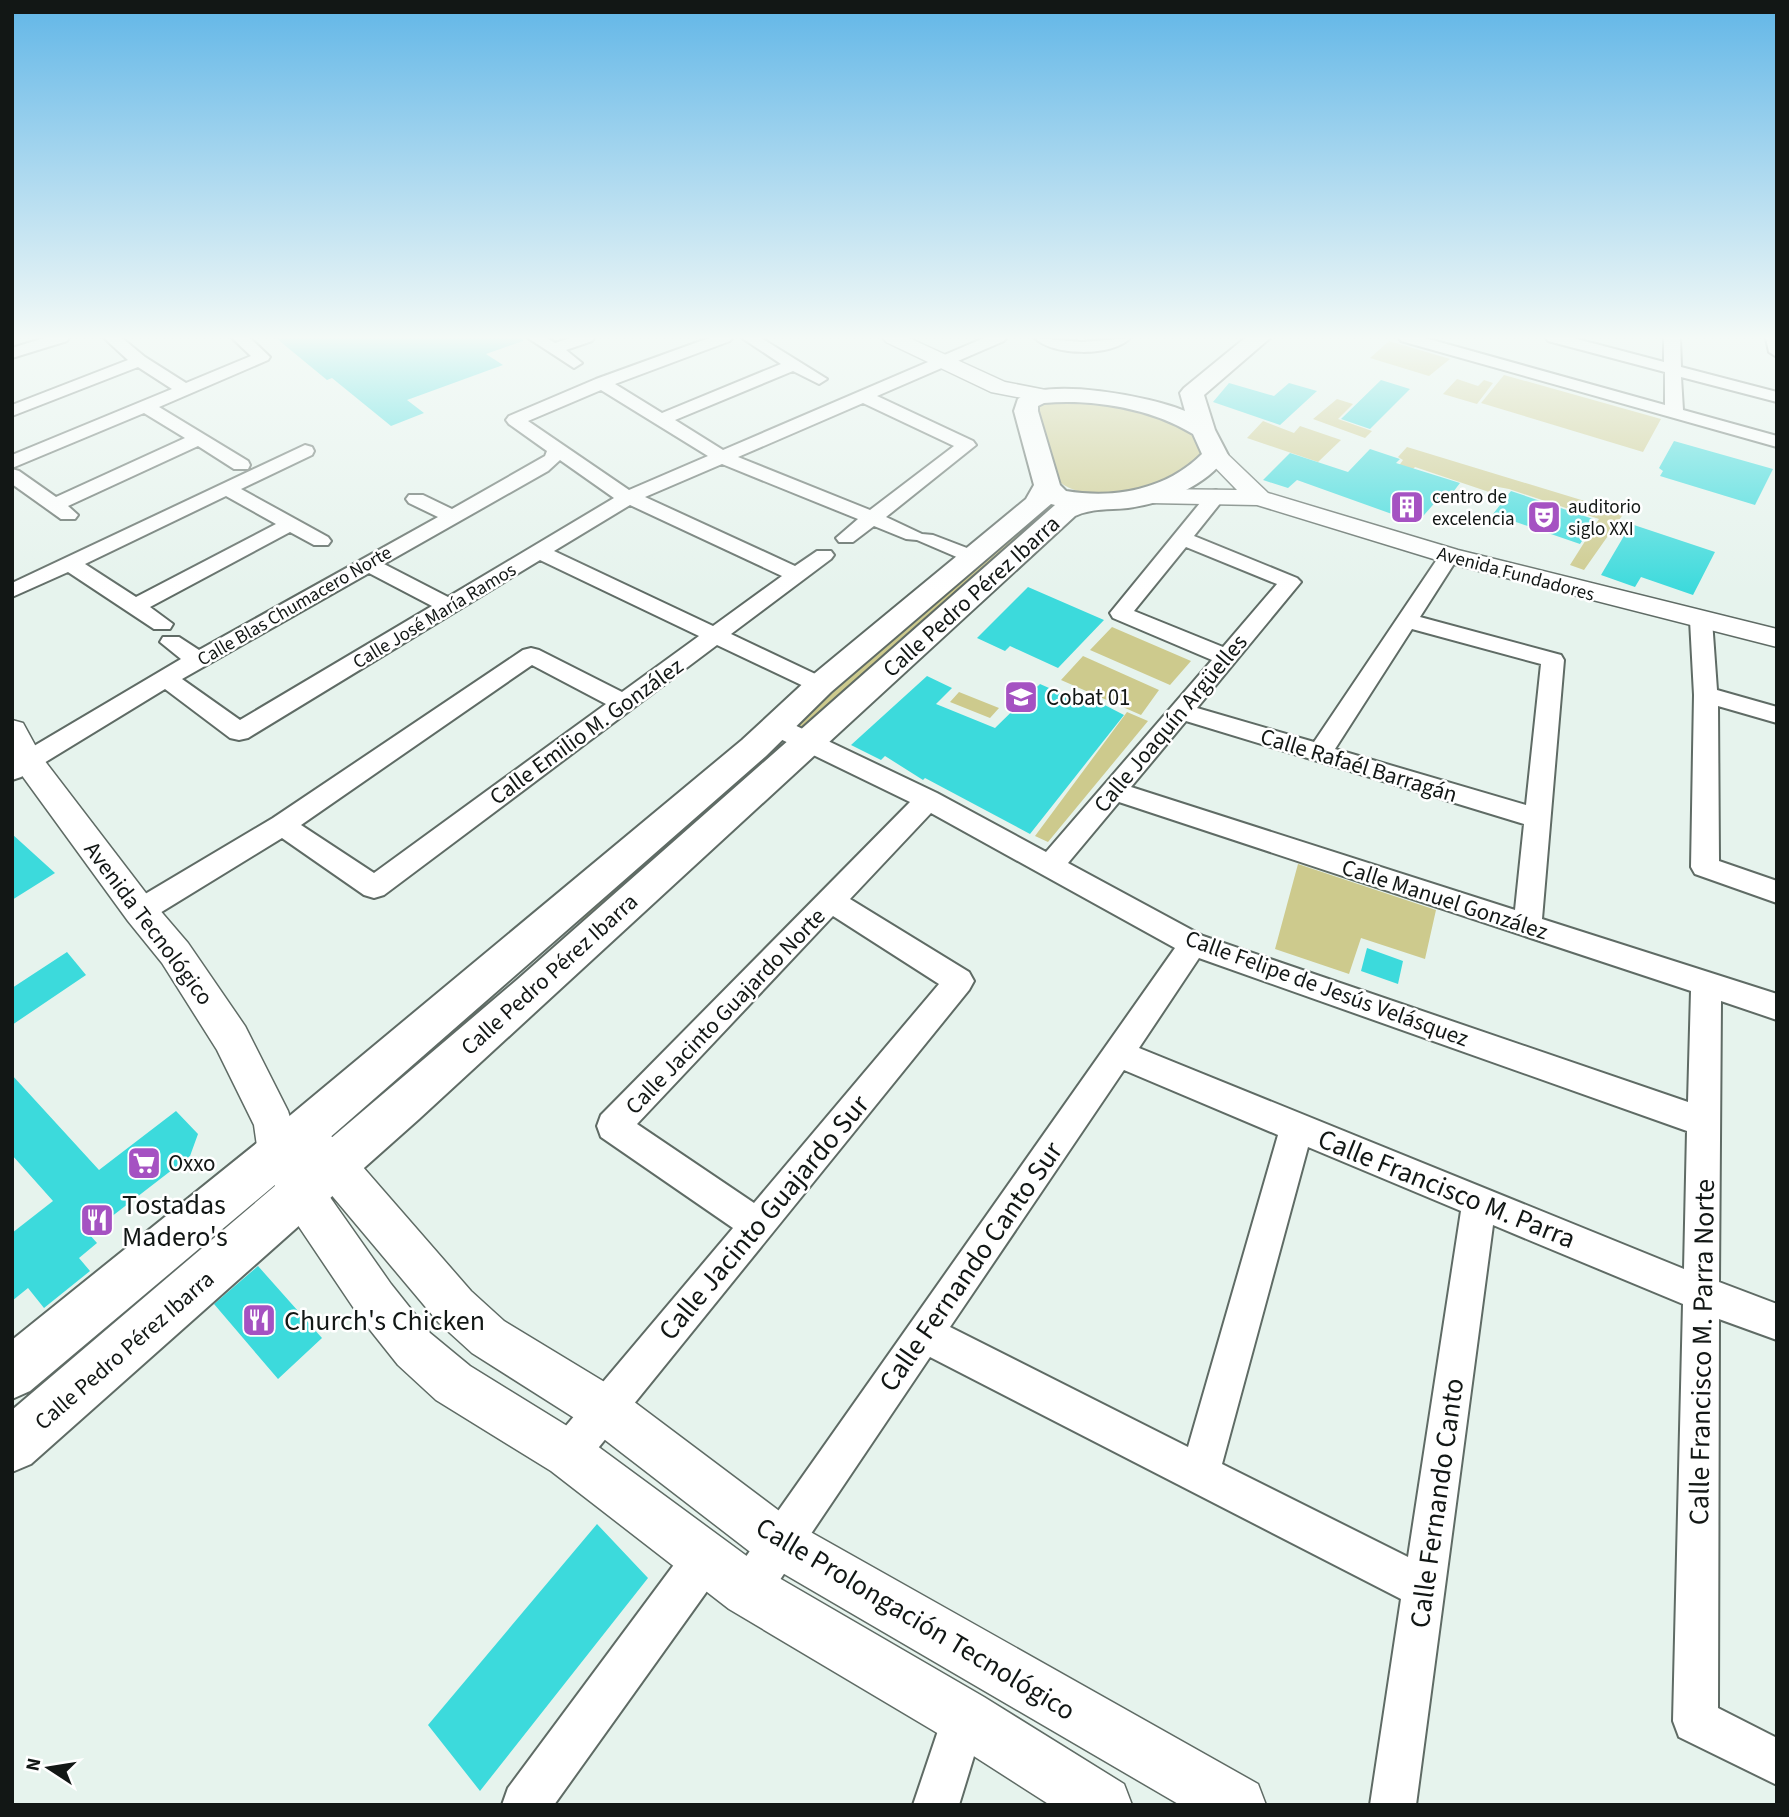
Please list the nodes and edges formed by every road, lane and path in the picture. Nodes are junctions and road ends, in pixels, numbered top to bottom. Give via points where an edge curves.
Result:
1 (105, 423) edge
2 (172, 423) edge
3 (519, 423) edge
4 (668, 423) edge
5 (804, 423) edge
6 (920, 423) edge
7 (1038, 423) edge
8 (1190, 423) edge
9 (1201, 423) edge
10 (1709, 423) edge
11 (1203, 430) junction
12 (199, 439) junction
13 (1777, 442) edge
14 (558, 450) junction
15 (305, 451) dead end
16 (1215, 456) junction
17 (722, 457) junction
18 (12, 462) edge
19 (241, 465) dead end
20 (12, 475) edge
21 (1047, 485) junction
22 (227, 489) junction
23 (1150, 496) junction
24 (1216, 496) junction
25 (629, 497) junction
26 (1259, 498) junction
27 (416, 499) dead end
28 (1083, 502) junction
29 (452, 516) junction
30 (872, 519) junction
31 (1033, 523) junction
32 (291, 524) junction
33 (846, 538) dead end
34 (1182, 538) junction
35 (321, 541) dead end
36 (540, 552) junction
37 (824, 555) dead end
38 (1449, 556) junction
39 (973, 557) junction
40 (366, 563) junction
41 (70, 564) junction
42 (797, 575) junction
43 (12, 591) edge
44 (135, 606) junction
45 (449, 606) junction
46 (1701, 620) junction
47 (1409, 621) junction
48 (716, 635) junction
49 (1777, 638) edge
50 (1226, 657) junction
51 (198, 660) junction
52 (166, 678) junction
53 (820, 685) junction
54 (1706, 695) junction
55 (623, 703) junction
56 (1181, 711) junction
57 (1777, 715) edge
58 (12, 730) edge
59 (793, 736) junction
60 (1320, 753) junction
61 (21, 766) edge
62 (1113, 791) junction
63 (928, 800) junction
64 (1538, 818) junction
65 (282, 825) junction
66 (1051, 865) junction
67 (1777, 892) edge
68 (831, 901) junction
69 (140, 911) junction
70 (1527, 926) junction
71 (1193, 944) junction
72 (1706, 984) junction
73 (1777, 1007) edge
74 (1117, 1053) junction
75 (1704, 1122) junction
76 (1297, 1127) junction
77 (298, 1154) junction
78 (1479, 1202) junction
79 (757, 1226) junction
80 (1702, 1294) junction
81 (1777, 1322) edge
82 (924, 1334) junction
83 (12, 1373) edge
84 (604, 1409) junction
85 (12, 1445) edge
86 (568, 1454) junction
87 (1200, 1473) junction
88 (780, 1543) junction
89 (705, 1558) junction
90 (1424, 1588) junction
91 (748, 1590) junction
92 (964, 1717) junction
93 (1777, 1762) edge
94 (525, 1805) edge
95 (936, 1805) edge
96 (1103, 1805) edge
97 (1237, 1805) edge
98 (1393, 1805) edge

1 - 18 street
2 - 12 street
3 - 14 street
4 - 17 street
5 - 17 street, Calle José María Ramos
6 - 30 street via 967,445
7 - 21 main road
8 - 11 main road
9 - 11 main road
10 - 13 street
11 - 16 main road
12 - 19 street
12 - 20 street via 61,510
14 - 25 street
14 - 29 street, Calle Blas Chumacero Norte via 541,467
15 - 22 street
16 - 23 main road via 1203,470
16 - 26 street
17 - 25 street, Calle José María Ramos
17 - 30 street
21 - 28 main road via 1053,496
21 - 31 main road, Calle Pedro Pérez Ibarra
22 - 32 street
22 - 41 street
23 - 24 street
23 - 28 main road
24 - 26 street
24 - 34 street
25 - 36 street, Calle José María Ramos
25 - 42 street
26 - 38 street, Avenida Fundadores
27 - 29 street
28 - 31 main road, Calle Pedro Pérez Ibarra
29 - 40 street, Calle Blas Chumacero Norte
30 - 33 street
30 - 39 street
31 - 39 main road, Calle Pedro Pérez Ibarra
31 - 59 main road, Calle Pedro Pérez Ibarra
32 - 35 street
32 - 44 street
34 - 50 street via 1121,613
34 - 50 street, Calle Joaquín Argüelles via 1290,582
36 - 45 street, Calle José María Ramos
36 - 48 street
37 - 42 street, Calle Emilio M. González
38 - 46 street, Avenida Fundadores
38 - 47 street
39 - 53 main road, Calle Pedro Pérez Ibarra
40 - 45 street
40 - 51 street, Calle Blas Chumacero Norte
41 - 43 street
41 - 44 street
42 - 48 street, Calle Emilio M. González
44 - 51 street
45 - 52 street, Calle José María Ramos via 239,732
46 - 49 street, Avenida Fundadores
46 - 54 street
47 - 60 street
47 - 64 street via 1553,660
48 - 53 street
48 - 55 street, Calle Emilio M. González
50 - 56 street, Calle Joaquín Argüelles
51 - 52 street, Calle Blas Chumacero Norte
52 - 61 street, Calle Blas Chumacero Norte
53 - 59 main road, Calle Pedro Pérez Ibarra
54 - 57 street
54 - 67 street via 1705,867
55 - 65 street via 531,655
55 - 65 street, Calle Emilio M. González via 374,887
56 - 60 street, Calle Rafaél Barragán
56 - 62 street, Calle Joaquín Argüelles
58 - 61 street, Avenida Tecnológico
59 - 63 street, Calle Felipe de Jesús Velásquez
59 - 77 main road, Calle Pedro Pérez Ibarra via 568,931
60 - 64 street, Calle Rafaél Barragán
61 - 69 street, Avenida Tecnológico
62 - 66 street, Calle Joaquín Argüelles
62 - 70 street, Calle Manuel González
63 - 66 street, Calle Felipe de Jesús Velásquez
63 - 68 street, Calle Jacinto Guajardo Norte
64 - 70 street
65 - 69 street
66 - 71 street, Calle Felipe de Jesús Velásquez
68 - 79 street, Calle Jacinto Guajardo Sur via 959,981
68 - 79 street, Calle Jacinto Guajardo Norte via 613,1126
69 - 77 street, Avenida Tecnológico via 176,953
70 - 72 street, Calle Manuel González
71 - 74 street, Calle Fernando Canto Sur
71 - 75 street, Calle Felipe de Jesús Velásquez
72 - 73 street, Calle Manuel González
72 - 75 street, Calle Francisco M. Parra Norte
74 - 76 street, Calle Francisco M. Parra
74 - 82 street, Calle Fernando Canto Sur
75 - 80 street, Calle Francisco M. Parra Norte
76 - 78 street, Calle Francisco M. Parra
76 - 87 street
77 - 83 main road, Calle Pedro Pérez Ibarra
77 - 84 street, Calle Prolongación Tecnológico via 488,1337
77 - 85 main road, Calle Pedro Pérez Ibarra
77 - 86 street via 375,1300 414,1349 453,1383
78 - 80 street, Calle Francisco M. Parra
78 - 90 street, Calle Fernando Canto
79 - 84 street, Calle Jacinto Guajardo Sur
80 - 81 street, Calle Francisco M. Parra
80 - 93 street, Calle Francisco M. Parra Norte via 1695,1721
82 - 87 street
82 - 88 street, Calle Fernando Canto Sur
84 - 86 street, Calle Jacinto Guajardo Sur
84 - 88 street, Calle Prolongación Tecnológico
86 - 89 street
87 - 90 street
88 - 91 street, Calle Fernando Canto Sur
88 - 97 street, Calle Prolongación Tecnológico
89 - 91 street
89 - 94 street
90 - 98 street, Calle Fernando Canto
91 - 92 street
92 - 95 street
92 - 96 street

